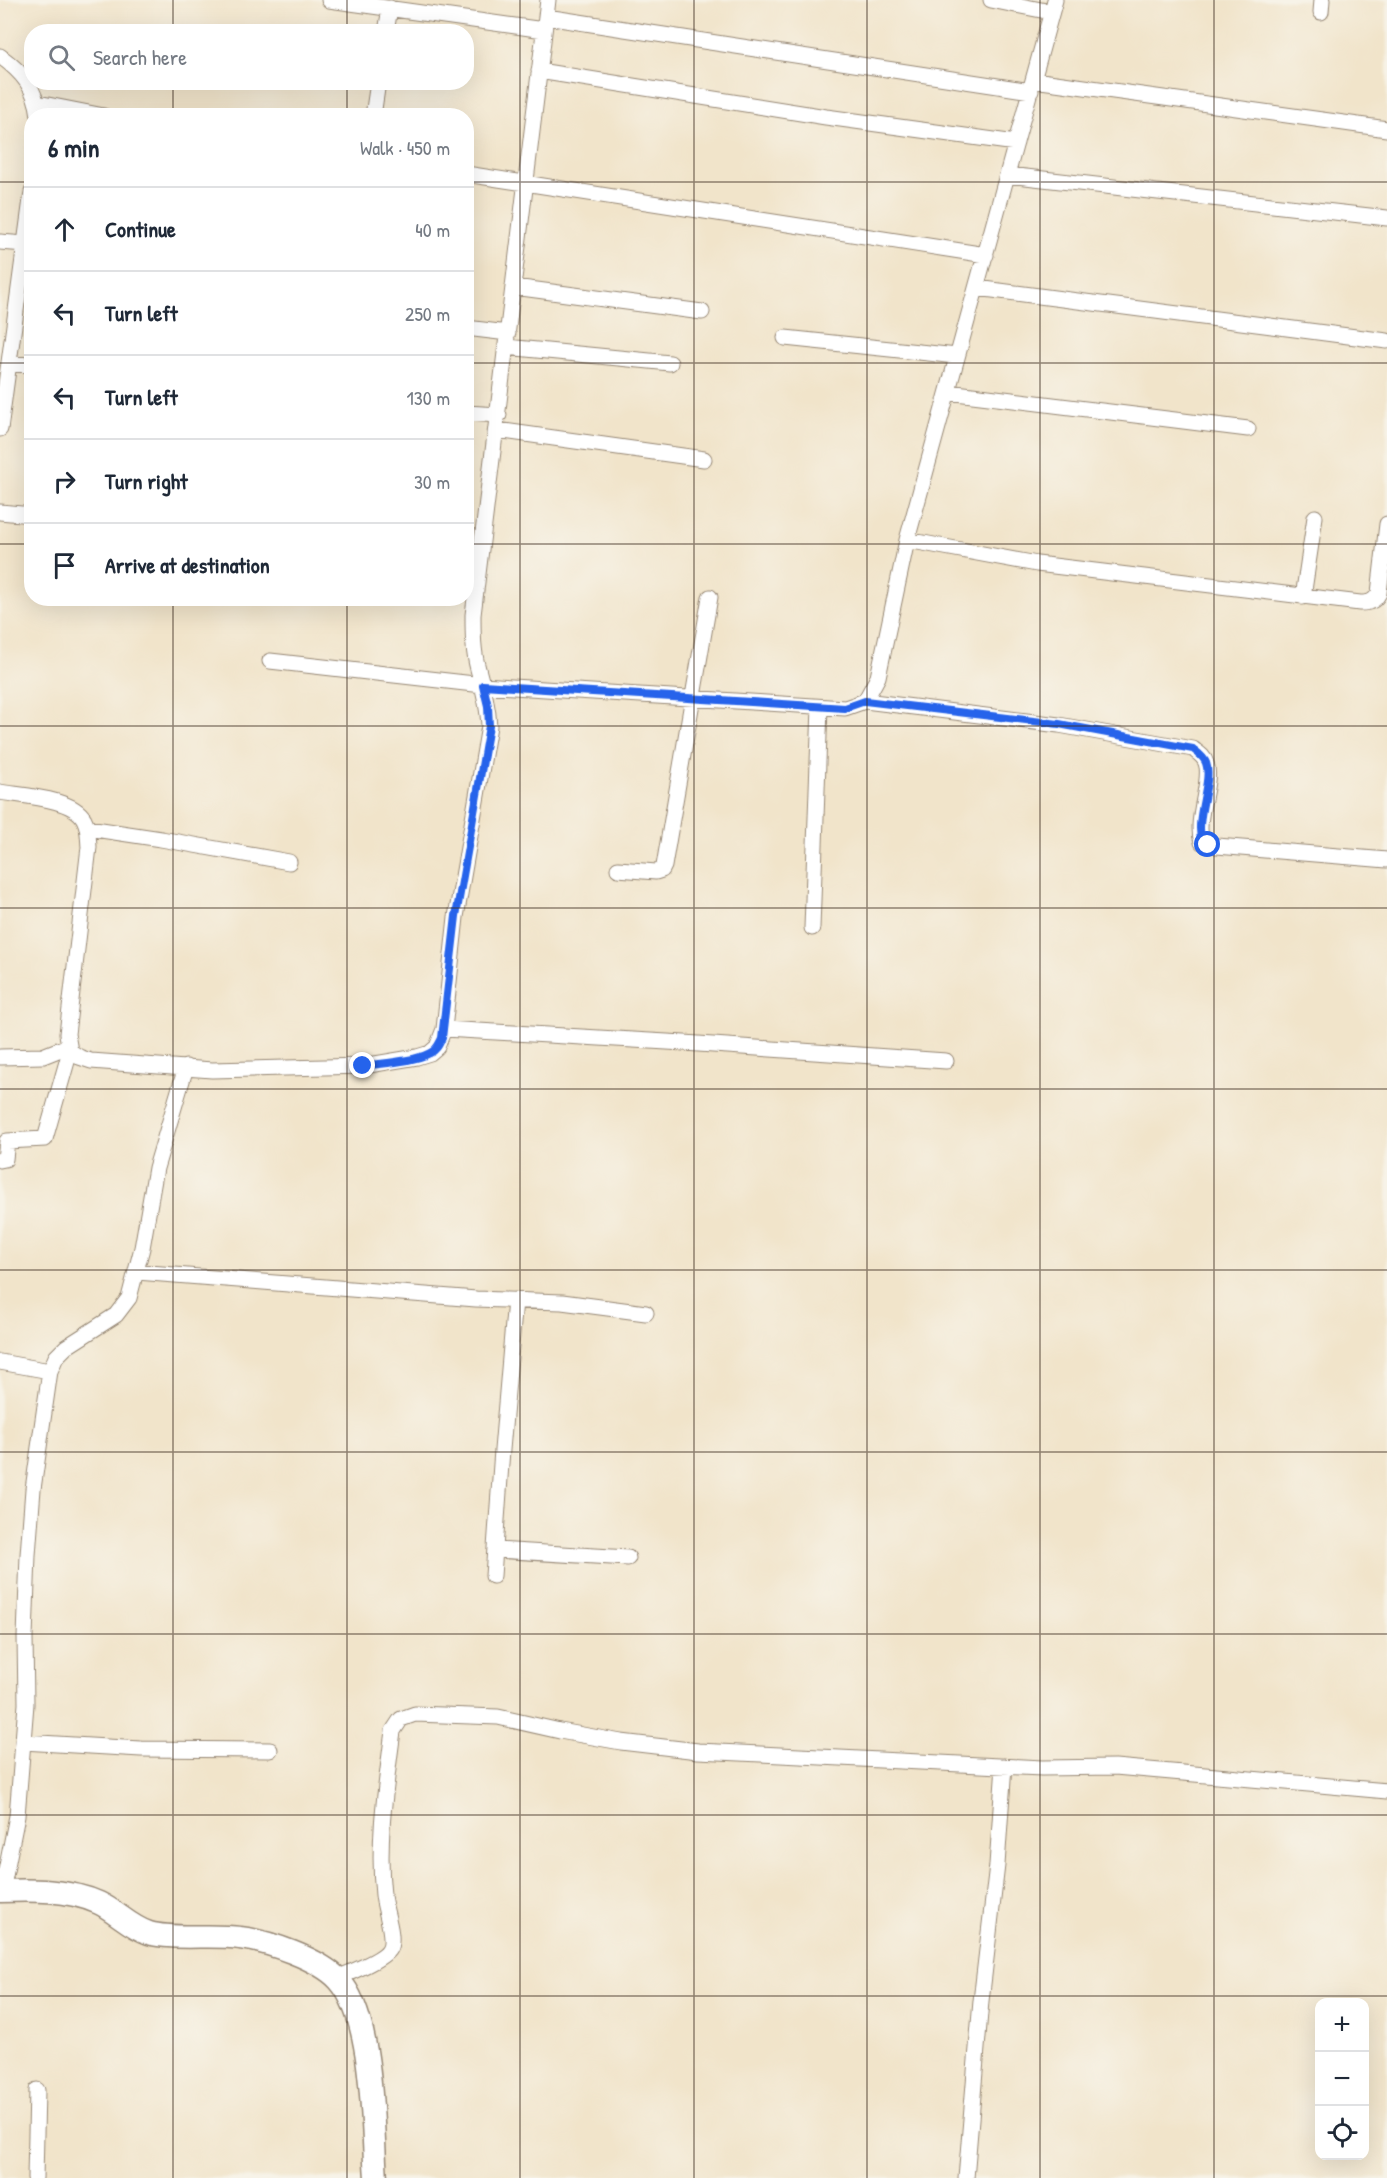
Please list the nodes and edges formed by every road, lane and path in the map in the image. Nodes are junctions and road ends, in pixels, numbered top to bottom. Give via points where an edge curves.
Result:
1 (329, 0) edge
2 (548, 0) edge
3 (991, 0) edge
4 (1053, 6) edge
5 (390, 8) junction
6 (387, 24) edge
7 (545, 24) junction
8 (0, 56) edge
9 (540, 71) junction
10 (24, 78) edge
11 (1032, 85) junction
12 (32, 90) edge
13 (377, 90) edge
14 (38, 108) edge
15 (374, 108) edge
16 (1387, 129) edge
17 (1016, 143) junction
18 (474, 175) edge
19 (1008, 175) junction
20 (526, 182) junction
21 (1387, 218) edge
22 (24, 236) edge
23 (0, 242) edge
24 (986, 255) junction
25 (24, 262) edge
26 (514, 287) junction
27 (976, 288) junction
28 (702, 312) dead end
29 (474, 330) edge
30 (785, 338) dead end
31 (507, 340) junction
32 (1387, 341) edge
33 (957, 356) junction
34 (9, 363) junction
35 (670, 363) dead end
36 (24, 364) edge
37 (948, 392) junction
38 (474, 414) edge
39 (498, 415) junction
40 (0, 425) edge
41 (1248, 429) dead end
42 (496, 430) junction
43 (704, 459) dead end
44 (0, 512) edge
45 (24, 514) edge
46 (1315, 517) dead end
47 (1387, 524) edge
48 (907, 540) junction
49 (710, 597) dead end
50 (1304, 597) junction
51 (270, 661) dead end
52 (483, 685) junction
53 (693, 698) junction
54 (865, 701) junction
55 (820, 707) junction
56 (0, 792) edge
57 (88, 828) junction
58 (1387, 860) edge
59 (289, 862) dead end
60 (618, 868) dead end
61 (812, 928) dead end
62 (444, 1029) junction
63 (69, 1049) junction
64 (0, 1057) edge
65 (946, 1060) dead end
66 (186, 1067) junction
67 (0, 1160) edge
68 (137, 1272) junction
69 (515, 1300) junction
70 (646, 1313) dead end
71 (0, 1362) edge
72 (50, 1371) junction
73 (495, 1550) junction
74 (628, 1558) dead end
75 (493, 1576) dead end
76 (23, 1742) junction
77 (270, 1750) dead end
78 (1004, 1766) junction
79 (1387, 1791) edge
80 (1, 1891) edge
81 (343, 1976) junction
82 (37, 2090) dead end
83 (34, 2178) edge
84 (376, 2178) edge
85 (966, 2178) edge

1 - 5 street
2 - 7 street
3 - 4 street
4 - 11 street
5 - 6 street
5 - 7 street
7 - 9 street
7 - 11 street
8 - 10 street
9 - 17 street
9 - 20 street
11 - 16 street
11 - 17 street
12 - 14 street
13 - 15 street
17 - 19 street
18 - 20 street
19 - 21 street
19 - 24 street
20 - 24 street
20 - 26 street
22 - 23 street
24 - 27 street
25 - 34 street
26 - 28 street
26 - 31 street
27 - 32 street
27 - 33 street
29 - 31 street
30 - 33 street
31 - 35 street
31 - 39 street
33 - 37 street
34 - 36 street
34 - 40 street
37 - 41 street
37 - 48 street
38 - 39 street
39 - 42 street
42 - 43 street
42 - 52 street via 473,615 473,644
44 - 45 street
46 - 50 street
47 - 50 street via 1376,599 1360,603
48 - 50 street via 1037,564
48 - 54 street via 878,676
49 - 53 street
51 - 52 street
52 - 53 street
52 - 62 street via 489,726 456,916
53 - 55 street
53 - 60 street via 663,868 656,872
54 - 55 street via 845,708
54 - 58 street via 1059,724 1193,749 1202,756 1207,770 1200,827 1202,842
55 - 61 street
56 - 57 street via 54,801 76,809
57 - 59 street
57 - 63 street via 67,1034
62 - 65 street
62 - 66 street via 437,1047 430,1053 363,1066 212,1070
63 - 64 street via 43,1056
63 - 66 street via 91,1061
63 - 67 street via 45,1139 7,1142 5,1159
66 - 68 street via 156,1168
68 - 69 street
68 - 72 street via 129,1298 116,1315 66,1347
69 - 70 street
69 - 73 street
71 - 72 street
72 - 76 street via 34,1479 28,1555
73 - 74 street
73 - 75 street
76 - 77 street via 141,1749
76 - 80 street via 16,1816
78 - 79 street via 1114,1767
78 - 81 street via 698,1751 621,1742 498,1717 408,1715 396,1723 393,1731 386,1785 381,1857 391,1946 385,1954
78 - 85 street
80 - 81 street via 45,1891 97,1902 150,1933 242,1938 302,1957
81 - 84 street via 368,2061
82 - 83 street

